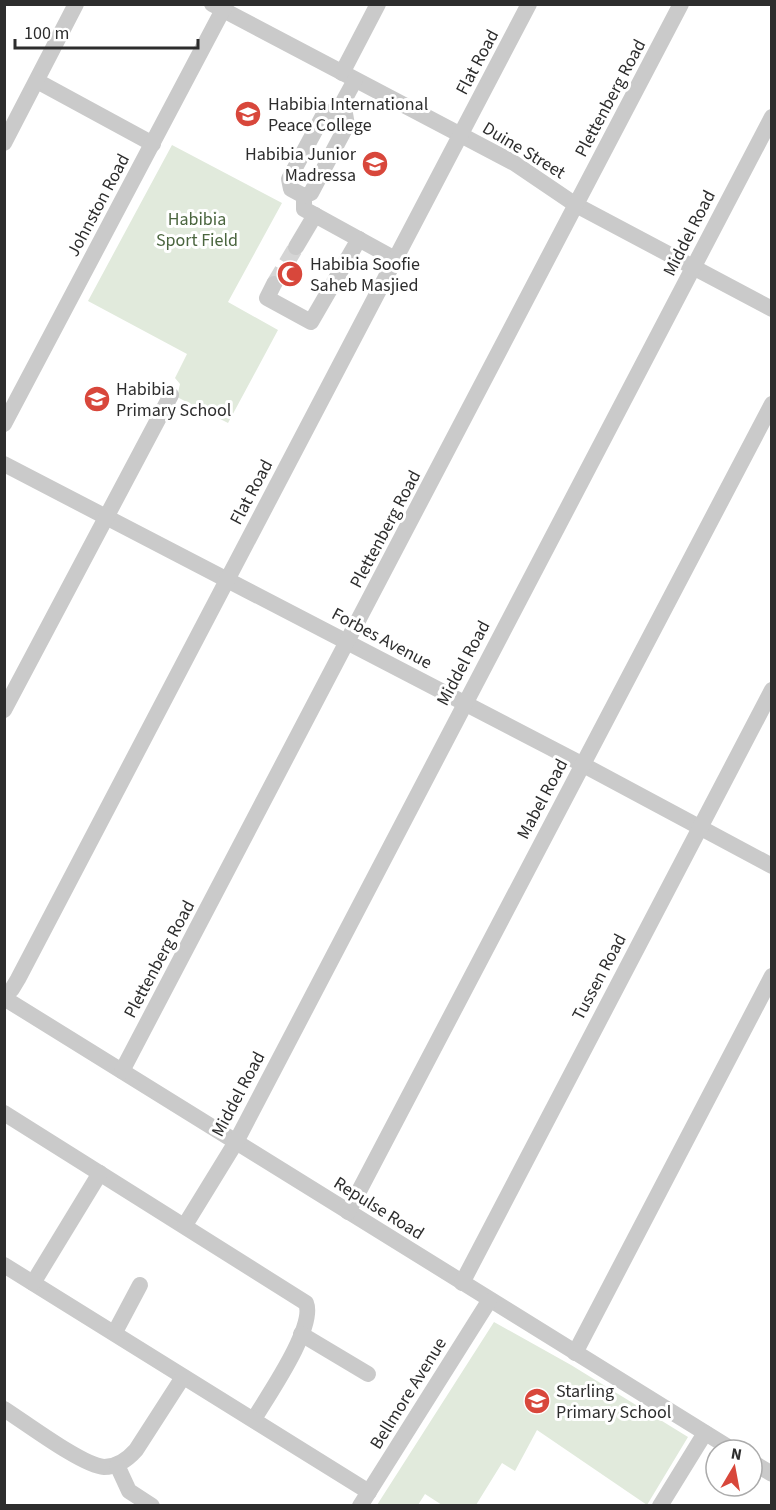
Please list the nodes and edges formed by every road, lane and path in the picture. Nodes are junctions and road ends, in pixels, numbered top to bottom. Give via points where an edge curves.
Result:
1 (76, 4) edge
2 (378, 4) edge
3 (529, 4) edge
4 (681, 4) edge
5 (220, 6) edge
6 (349, 76) junction
7 (37, 81) junction
8 (342, 109) junction
9 (771, 117) edge
10 (460, 135) junction
11 (4, 143) edge
12 (153, 144) junction
13 (304, 196) junction
14 (576, 205) junction
15 (315, 215) junction
16 (358, 239) junction
17 (296, 247) tunnel mouth
18 (395, 259) junction
19 (693, 268) junction
20 (274, 284) dead end
21 (771, 309) edge
22 (171, 394) dead end
23 (771, 404) edge
24 (4, 424) edge
25 (4, 464) edge
26 (107, 517) junction
27 (227, 580) junction
28 (347, 642) junction
29 (771, 690) edge
30 (464, 703) junction
31 (4, 710) edge
32 (583, 764) junction
33 (700, 828) junction
34 (771, 866) edge
35 (771, 976) edge
36 (4, 996) edge
37 (122, 1071) junction
38 (4, 1113) edge
39 (236, 1142) junction
40 (100, 1173) junction
41 (348, 1212) junction
42 (185, 1225) junction
43 (4, 1265) edge
44 (33, 1282) junction
45 (462, 1283) junction
46 (141, 1285) dead end
47 (489, 1300) junction
48 (115, 1332) junction
49 (301, 1334) junction
50 (575, 1353) junction
51 (368, 1374) dead end
52 (183, 1377) junction
53 (4, 1409) edge
54 (254, 1419) junction
55 (705, 1433) junction
56 (713, 1438) edge
57 (117, 1465) junction
58 (365, 1499) edge
59 (662, 1505) edge
60 (152, 1506) edge

1 - 7 street
2 - 6 street
3 - 10 street, Flat Road
4 - 14 street, Plettenberg Road
5 - 6 street, Duine Street
5 - 12 street, Johnston Road
6 - 8 street
6 - 10 street, Duine Street
7 - 11 street
7 - 12 street
8 - 13 street via 346,125 311,193
8 - 13 street via 324,114 290,179 291,189
9 - 19 street, Middel Road
10 - 14 street, Duine Street via 529,172
10 - 18 street, Flat Road
12 - 24 street, Johnston Road
13 - 15 street via 304,209
14 - 19 street, Duine Street
14 - 28 street, Plettenberg Road
15 - 16 street
15 - 17 street
16 - 18 street
16 - 20 street via 311,322 267,298
18 - 27 street, Flat Road
19 - 21 street, Duine Street
19 - 30 street, Middel Road
22 - 26 street
23 - 32 street, Mabel Road
25 - 26 street, Forbes Avenue
26 - 27 street, Forbes Avenue
26 - 31 street
27 - 28 street, Forbes Avenue
27 - 36 street, Flat Road via 18,979
28 - 30 street, Forbes Avenue
28 - 37 street, Plettenberg Road
29 - 33 street, Tussen Road
30 - 32 street, Forbes Avenue
30 - 39 street, Middel Road
32 - 33 street, Forbes Avenue
32 - 41 street, Mabel Road
33 - 34 street, Forbes Avenue
33 - 45 street, Tussen Road
35 - 50 street
36 - 37 street, Repulse Road
37 - 39 street, Repulse Road
38 - 40 street
39 - 41 street, Repulse Road
39 - 42 street, Middel Road
40 - 42 street
40 - 44 street
41 - 45 street, Repulse Road
42 - 49 street via 304,1300 309,1312
43 - 44 street
44 - 48 street
45 - 47 street, Repulse Road
46 - 48 street
47 - 50 street, Repulse Road
47 - 58 street, Bellmore Avenue
48 - 52 street
49 - 51 street
49 - 54 street
50 - 55 street, Repulse Road
52 - 54 street
52 - 57 street via 136,1450
53 - 57 street via 88,1463
54 - 58 street
55 - 56 street, Repulse Road
55 - 59 street
57 - 60 street via 129,1491

